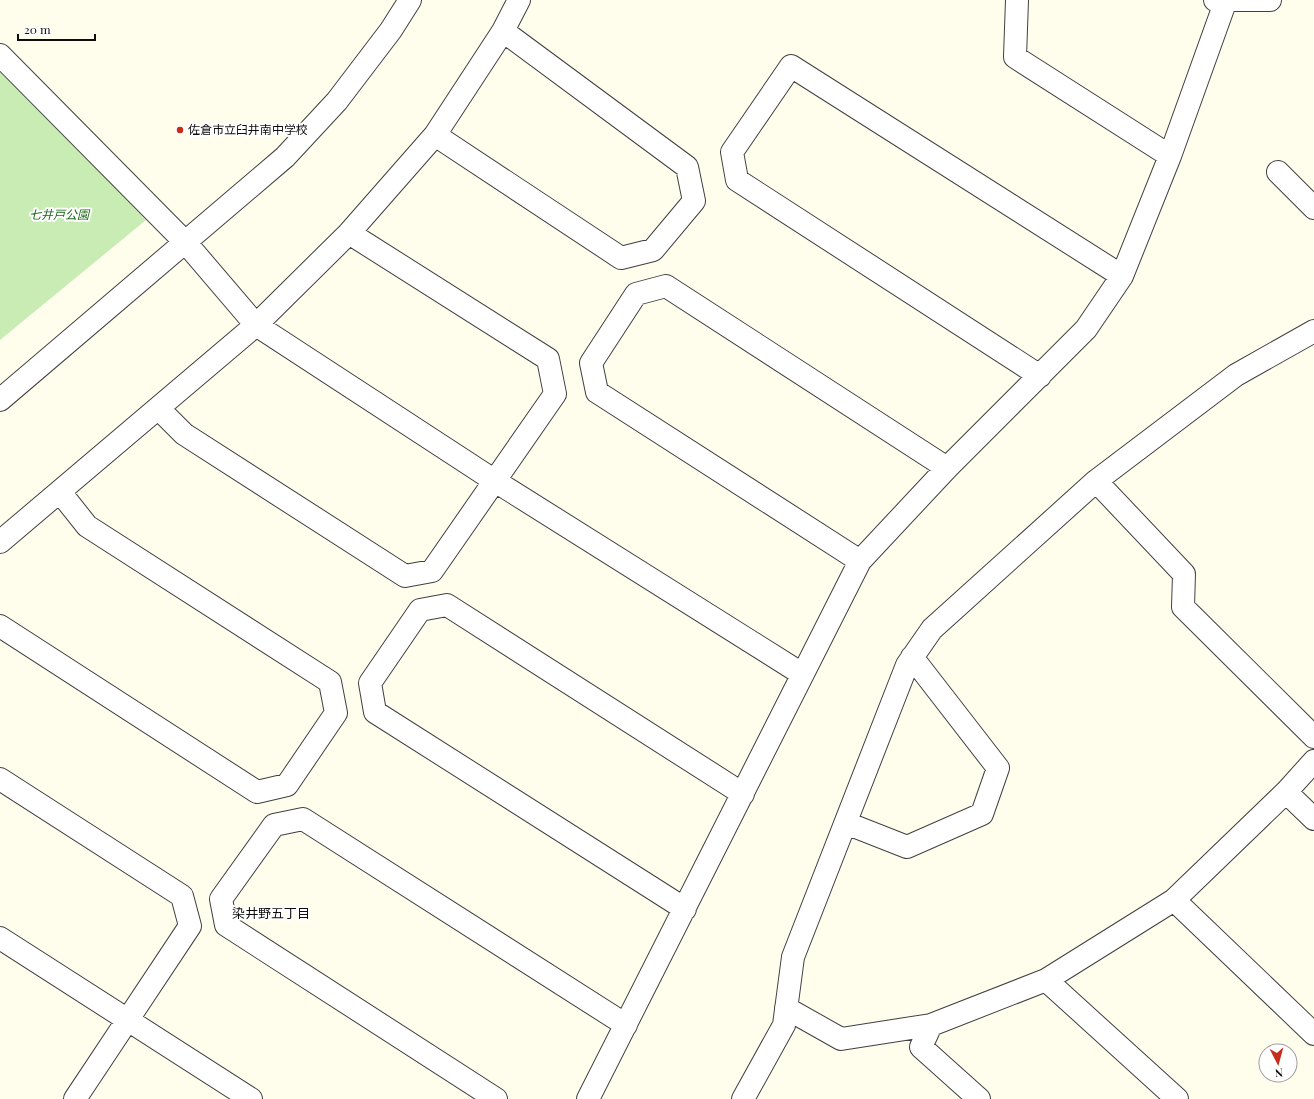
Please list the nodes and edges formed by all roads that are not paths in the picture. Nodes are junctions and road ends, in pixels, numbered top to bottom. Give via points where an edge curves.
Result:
1 (410, 0) edge
2 (519, 0) edge
3 (1017, 0) edge
4 (1215, 0) edge
5 (1226, 0) edge
6 (1270, 0) edge
7 (503, 32) junction
8 (0, 55) edge
9 (435, 135) junction
10 (1170, 156) junction
11 (1278, 172) dead end
12 (1314, 208) edge
13 (349, 233) junction
14 (186, 244) junction
15 (1122, 276) junction
16 (256, 324) junction
17 (1314, 331) edge
18 (1040, 376) junction
19 (0, 400) edge
20 (158, 408) junction
21 (947, 468) junction
22 (495, 481) junction
23 (1096, 481) junction
24 (60, 492) junction
25 (0, 542) edge
26 (860, 561) junction
27 (0, 626) edge
28 (912, 657) junction
29 (802, 674) junction
30 (1314, 737) edge
31 (1314, 761) edge
32 (0, 779) edge
33 (1286, 792) junction
34 (743, 794) junction
35 (1314, 819) edge
36 (846, 823) junction
37 (1174, 900) junction
38 (685, 908) junction
39 (0, 938) edge
40 (1046, 980) junction
41 (786, 1008) junction
42 (127, 1020) junction
43 (626, 1025) junction
44 (931, 1025) junction
45 (1314, 1034) edge
46 (75, 1099) edge
47 (251, 1099) edge
48 (496, 1099) edge
49 (588, 1099) edge
50 (743, 1099) edge
51 (979, 1099) edge
52 (1177, 1099) edge

1 - 14 street via 391,30 337,102 285,156
2 - 7 street
3 - 10 street via 1015,57
4 - 5 street
5 - 6 street
5 - 10 street
7 - 9 street
7 - 9 street via 687,167 694,201 653,250 621,258
8 - 14 street
9 - 13 street
10 - 15 street
11 - 12 street
13 - 16 street
13 - 22 street via 548,359 555,394
14 - 16 street
14 - 19 street
15 - 18 street via 1086,329
15 - 18 street via 791,66 732,152 737,180
16 - 20 street
16 - 22 street
17 - 23 street via 1236,374
18 - 21 street
20 - 22 street via 184,434 405,576 432,571
20 - 24 street
21 - 26 street
21 - 26 street via 666,286 636,294 591,363 597,392
22 - 29 street
23 - 28 street via 932,629
23 - 30 street via 1184,574 1183,607
24 - 25 street
24 - 27 street via 87,526 330,682 336,713 287,784 257,792
26 - 29 street
28 - 36 street
28 - 36 street via 998,768 982,814 907,847
29 - 34 street
31 - 33 street
32 - 42 street via 182,896 190,926
33 - 35 street
33 - 37 street
34 - 38 street
34 - 38 street via 447,605 420,610 370,684 375,712
36 - 41 street via 793,958
37 - 40 street
37 - 45 street
38 - 43 street
39 - 42 street
40 - 44 street
40 - 52 street
41 - 44 street via 841,1039
41 - 50 street via 784,1025
42 - 46 street
42 - 47 street
43 - 48 street via 303,819 274,825 221,899 226,925
43 - 49 street
44 - 51 street via 921,1047

